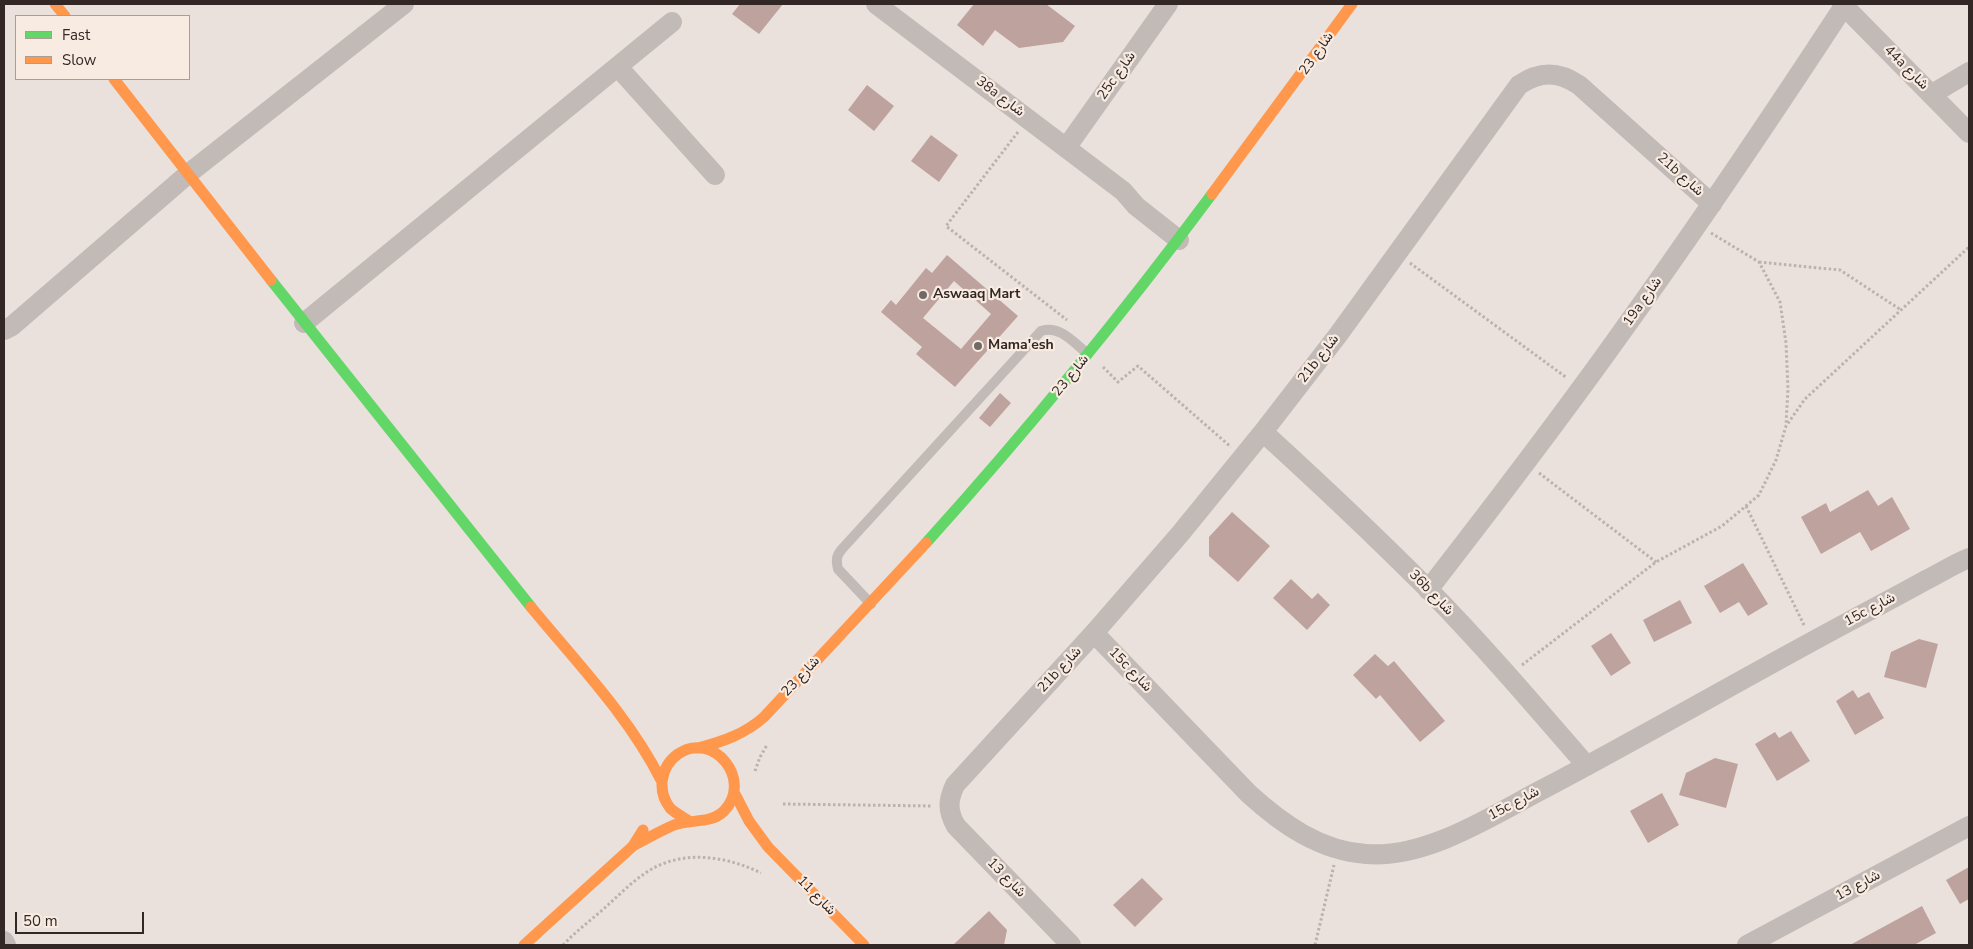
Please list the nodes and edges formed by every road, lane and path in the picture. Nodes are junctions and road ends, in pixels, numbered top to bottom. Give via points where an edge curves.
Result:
1 (55, 4) edge
2 (404, 4) edge
3 (878, 4) edge
4 (1168, 4) edge
5 (1352, 4) edge
6 (1843, 5) edge
7 (64, 15) edge
8 (672, 22) dead end
9 (618, 67) junction
10 (1969, 72) edge
11 (115, 80) edge
12 (1932, 94) junction
13 (1028, 119) junction
14 (1969, 134) edge
15 (1066, 148) junction
16 (188, 174) junction
17 (715, 175) dead end
18 (1712, 204) junction
19 (1698, 225) junction
20 (1183, 235) junction
21 (1969, 247) edge
22 (1398, 254) junction
23 (1759, 262) junction
24 (1901, 310) junction
25 (304, 323) junction
26 (1074, 326) dead end
27 (4, 330) edge
28 (1088, 354) junction
29 (1581, 388) junction
30 (1786, 426) junction
31 (1263, 432) junction
32 (1242, 457) junction
33 (1526, 463) junction
34 (1746, 506) junction
35 (1969, 558) edge
36 (1656, 562) junction
37 (1428, 590) junction
38 (871, 604) junction
39 (1094, 632) junction
40 (1812, 641) junction
41 (1509, 675) junction
42 (623, 716) junction
43 (759, 722) junction
44 (646, 730) dead end
45 (772, 740) dead end
46 (670, 743) dead end
47 (746, 745) dead end
48 (692, 749) junction
49 (740, 759) dead end
50 (1587, 766) junction
51 (733, 773) junction
52 (754, 776) dead end
53 (661, 782) junction
54 (734, 792) junction
55 (656, 801) dead end
56 (783, 804) dead end
57 (948, 806) junction
58 (649, 816) dead end
59 (710, 820) junction
60 (690, 821) junction
61 (725, 825) dead end
62 (1969, 826) edge
63 (747, 835) dead end
64 (633, 846) junction
65 (768, 847) junction
66 (1337, 849) junction
67 (787, 866) junction
68 (4, 941) edge
69 (6, 945) edge
70 (524, 945) edge
71 (563, 945) edge
72 (864, 945) edge
73 (1071, 945) edge
74 (1315, 945) edge
75 (1747, 945) edge

1 - 7 street
2 - 16 street
3 - 13 street, 38a شارع
4 - 15 street, 25c شارع
5 - 20 street, شارع 23
6 - 12 street, 44a شارع
6 - 18 street, 19a شارع
8 - 9 street
9 - 17 street
9 - 25 street
10 - 12 street
11 - 16 street
12 - 14 street, 44a شارع
13 - 15 street, 38a شارع
13 - 26 path via 946,226
15 - 20 street, 38a شارع via 1123,191 1136,206
16 - 25 street
16 - 27 street
18 - 19 street, 19a شارع
18 - 22 street, 21b شارع via 1579,85 1556,74 1542,74 1530,77 1510,95
19 - 23 path
19 - 29 street, 19a شارع
20 - 28 street, شارع 23
21 - 24 path
22 - 29 path
22 - 31 street, 21b شارع
23 - 24 path via 1840,270
23 - 30 path via 1780,302 1786,343
24 - 30 path via 1805,399
25 - 42 street
28 - 32 path via 1118,382 1138,366
28 - 38 street, شارع 23 via 982,481
28 - 38 lane via 1057,330 1041,331 842,549 837,555 838,569
29 - 33 street, 19a شارع
30 - 34 path via 1776,460 1759,495
31 - 32 street, 21b شارع
31 - 37 street, 36b شارع
32 - 39 street, 21b شارع
33 - 36 path
33 - 37 street, 19a شارع
34 - 36 path via 1722,526
34 - 40 path
35 - 40 street, 15c شارع
36 - 41 path
37 - 41 street, 36b شارع
38 - 43 street, شارع 23
39 - 57 street, 21b شارع via 962,775 950,795
39 - 66 street, 15c شارع via 1275,818 1305,836
40 - 50 street, 15c شارع
41 - 50 street, 36b شارع
42 - 44 street
42 - 53 street via 644,746
43 - 47 street, شارع 23
43 - 48 street, شارع 23 via 732,738
45 - 52 path via 760,757
46 - 48 street
48 - 51 street via 710,750 720,755
48 - 53 street via 677,754 670,761
49 - 51 street
50 - 66 street, 15c شارع via 1427,846 1397,853 1366,854
51 - 54 street
53 - 55 street
53 - 60 street via 669,808
54 - 59 street via 726,809
54 - 65 street, شارع 11
56 - 57 path
57 - 73 street, شارع 13 via 950,816 962,834
58 - 64 street
59 - 60 street
59 - 61 street
60 - 64 street
62 - 75 street, شارع 13
63 - 65 street, شارع 11
64 - 70 street
65 - 67 street, شارع 11
66 - 74 path
67 - 71 path via 771,875 734,861 706,857 659,865 643,874
67 - 72 street, شارع 11
68 - 69 street

